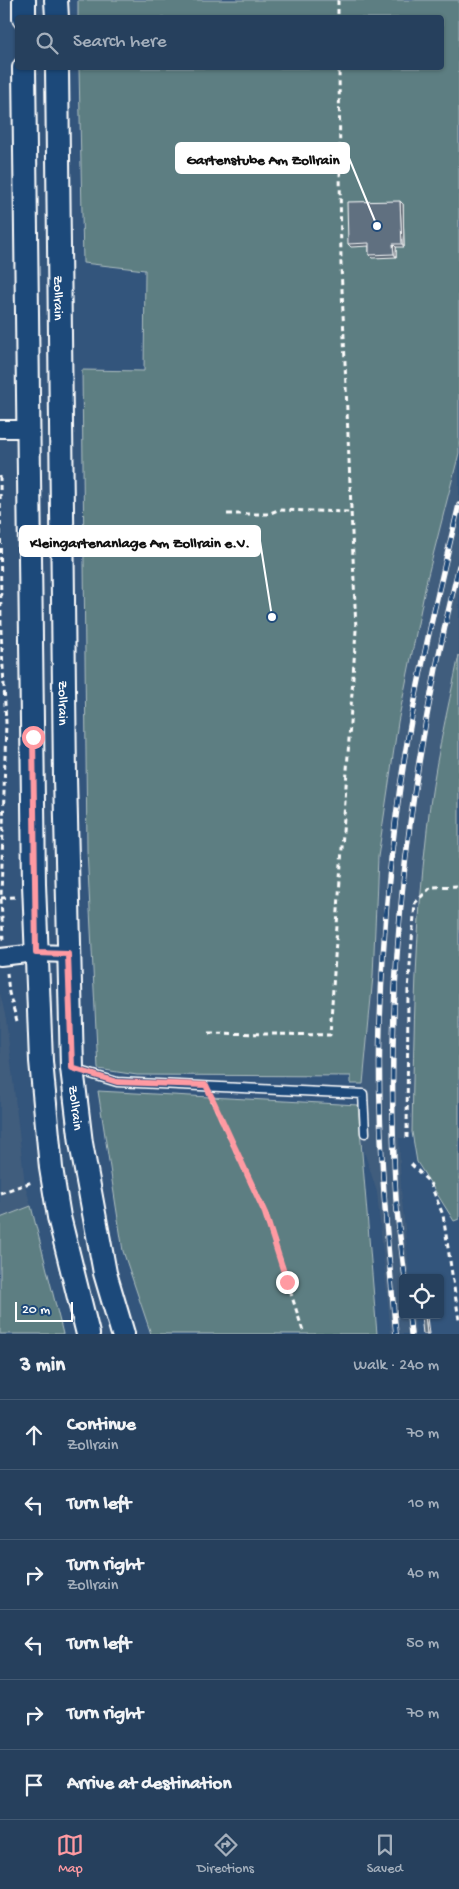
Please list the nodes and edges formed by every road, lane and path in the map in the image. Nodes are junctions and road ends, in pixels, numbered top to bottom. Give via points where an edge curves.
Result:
1 (24, 0) edge
2 (56, 0) edge
3 (338, 0) edge
4 (24, 15) edge
5 (56, 15) edge
6 (338, 15) edge
7 (24, 70) edge
8 (57, 70) edge
9 (339, 70) edge
10 (29, 428) junction
11 (61, 428) junction
12 (0, 429) edge
13 (351, 512) junction
14 (227, 514) dead end
15 (459, 886) edge
16 (36, 953) junction
17 (68, 954) junction
18 (0, 957) edge
19 (209, 1033) dead end
20 (72, 1068) junction
21 (206, 1085) junction
22 (365, 1133) dead end
23 (407, 1138) dead end
24 (411, 1164) dead end
25 (35, 1181) dead end
26 (0, 1193) edge
27 (459, 1320) edge
28 (88, 1334) edge
29 (123, 1334) edge
30 (304, 1334) edge

1 - 4 main road
2 - 5 main road
3 - 6 path
7 - 10 main road
8 - 11 main road, Zollrain
9 - 13 path via 341,265
10 - 11 main road
10 - 12 street
10 - 16 main road
11 - 17 main road, Zollrain
13 - 14 path via 278,510 268,514
13 - 19 path via 356,630 330,1035
15 - 23 path via 431,887 415,903 408,990
16 - 17 street
16 - 18 street
16 - 28 main road via 41,1061 51,1168
17 - 20 main road, Zollrain
20 - 21 lane via 117,1082
20 - 29 main road, Zollrain via 81,1143 105,1273
21 - 22 lane via 363,1094
21 - 30 path via 265,1213
24 - 27 path via 430,1183 443,1215
25 - 26 path

